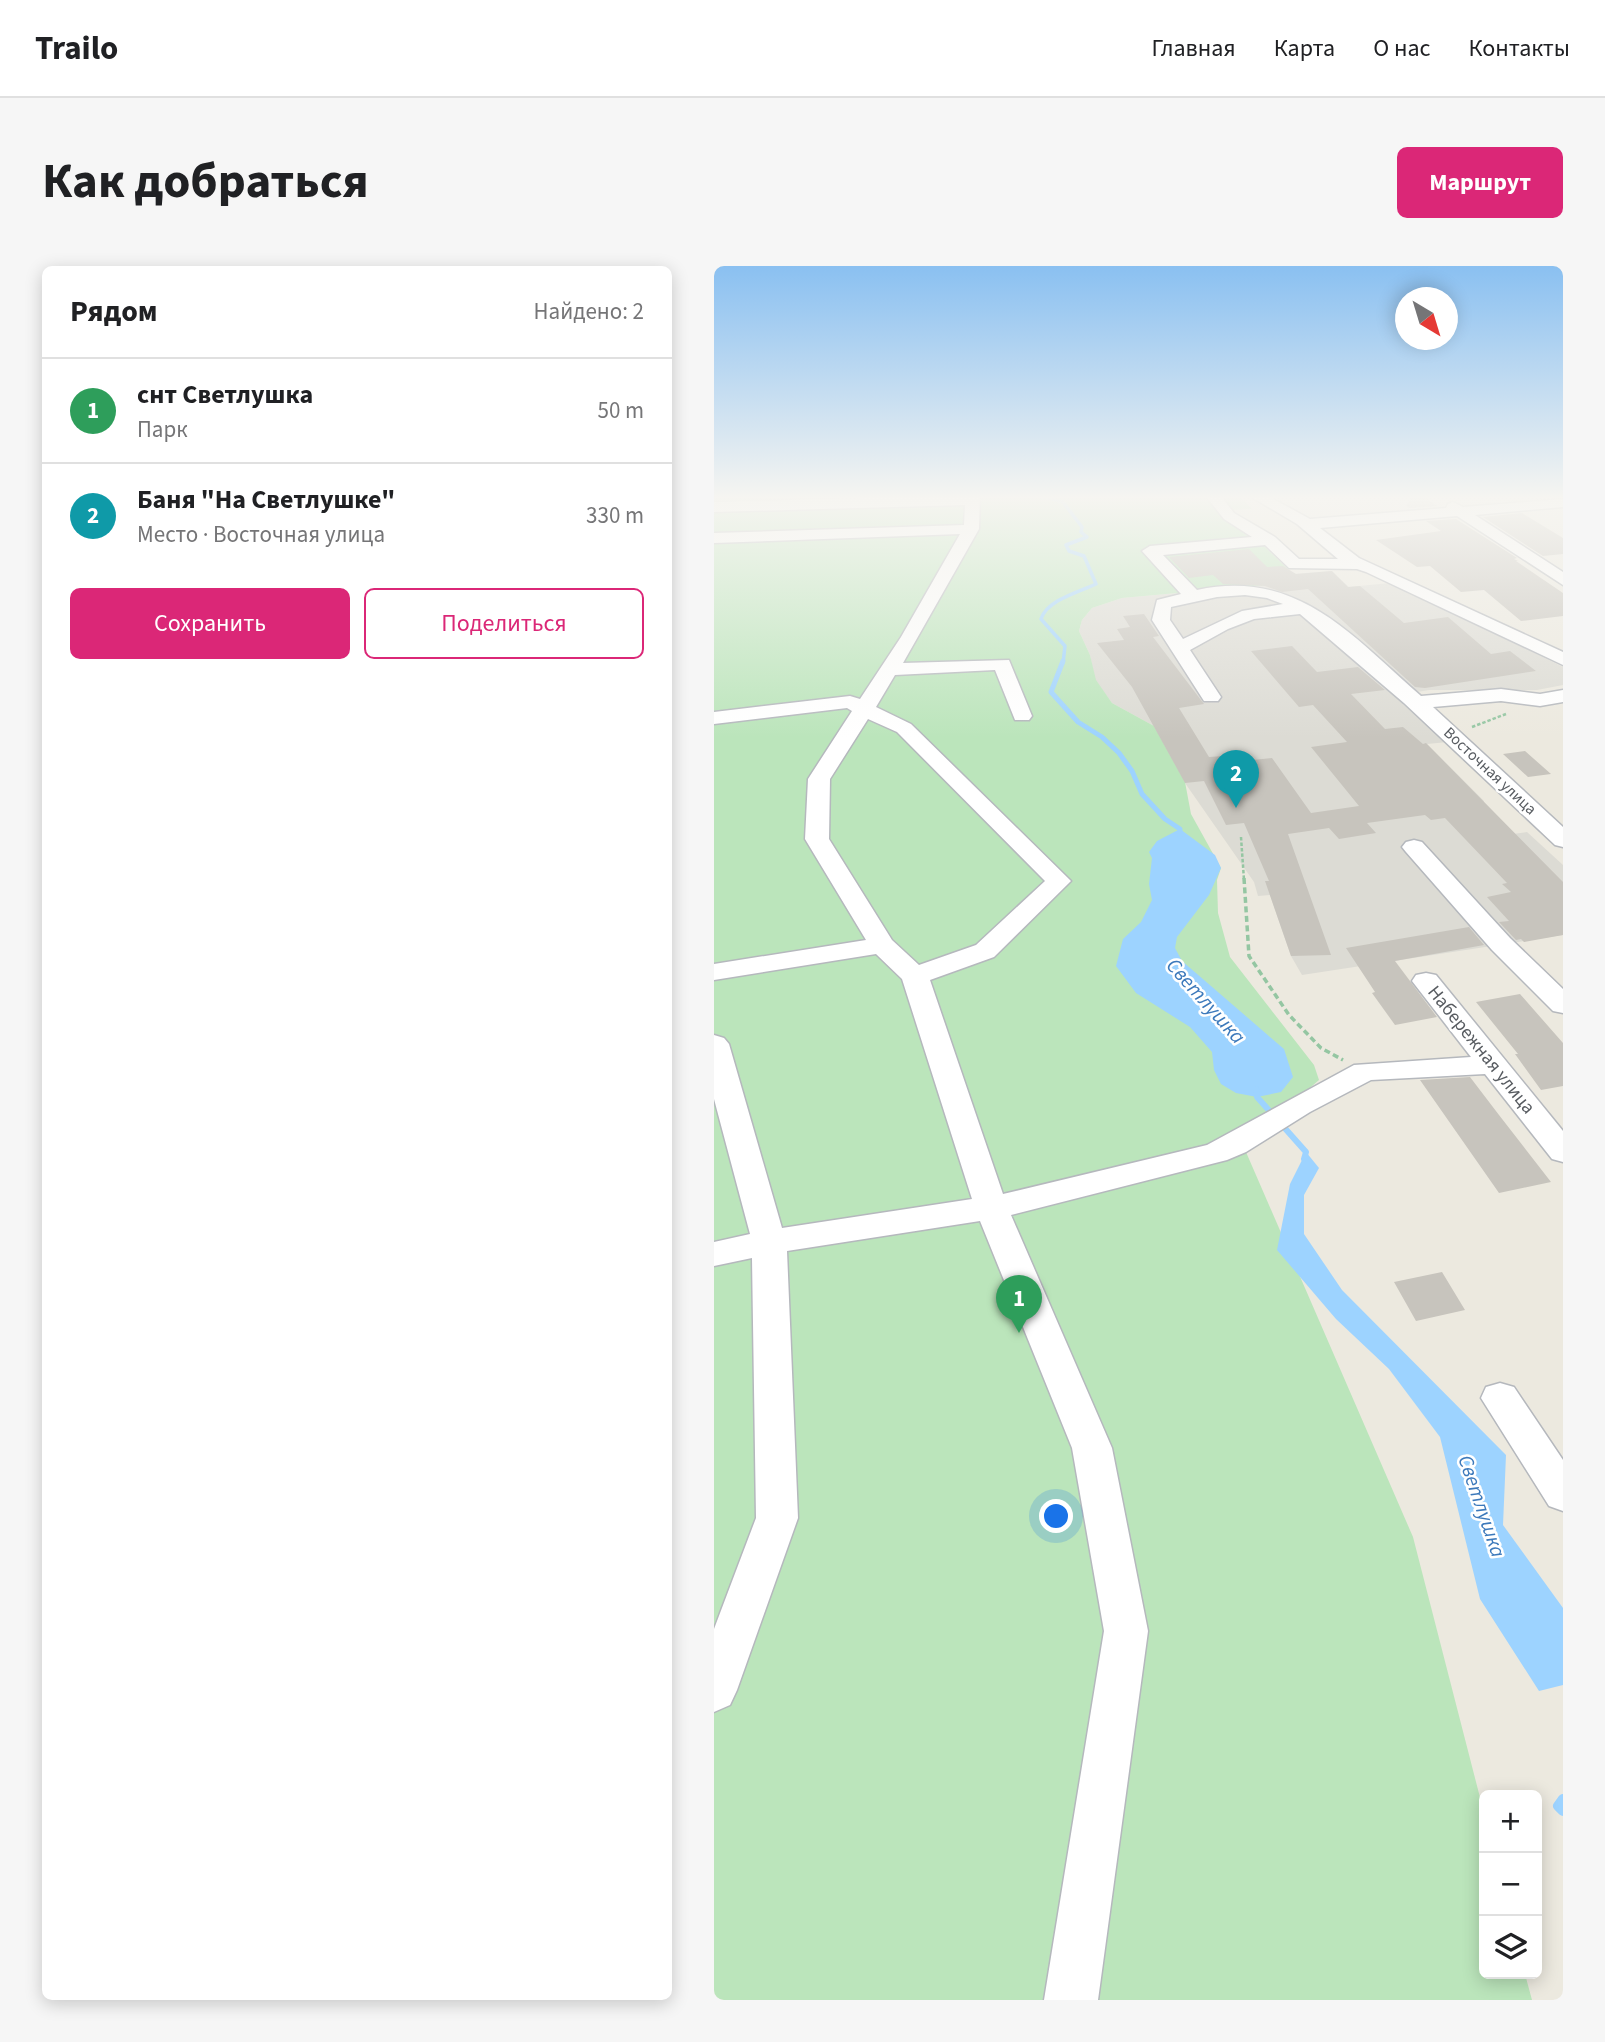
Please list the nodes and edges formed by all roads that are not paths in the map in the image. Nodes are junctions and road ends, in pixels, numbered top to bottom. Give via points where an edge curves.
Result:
1 (944, 576) edge
2 (1174, 576) edge
3 (1389, 576) edge
4 (1192, 595) junction
5 (1310, 612) junction
6 (1181, 648) junction
7 (1563, 659) edge
8 (888, 670) junction
9 (1563, 696) edge
10 (1211, 697) dead end
11 (1540, 700) junction
12 (1419, 702) junction
13 (863, 708) junction
14 (1022, 716) dead end
15 (714, 718) edge
16 (1563, 720) edge
17 (1563, 839) edge
18 (1414, 847) dead end
19 (882, 945) junction
20 (714, 972) edge
21 (915, 976) junction
22 (1426, 981) dead end
23 (1563, 1006) edge
24 (714, 1044) edge
25 (1493, 1065) junction
26 (1563, 1152) edge
27 (991, 1208) junction
28 (769, 1242) junction
29 (714, 1254) edge
30 (1500, 1398) dead end
31 (1563, 1494) edge
32 (714, 1690) edge
33 (1071, 2000) edge

1 - 8 street
2 - 4 street
3 - 7 street
4 - 5 street, Восточная улица via 1251,590 1274,594
4 - 6 street, Восточная улица via 1163,604 1161,620
5 - 6 street via 1276,608 1237,616
5 - 12 street, Восточная улица
6 - 10 street
8 - 13 street
8 - 14 street via 1002,664
9 - 11 street
11 - 12 street via 1501,695
11 - 16 street
12 - 17 street, Восточная улица
13 - 15 street via 850,702
13 - 19 street via 819,779 817,839
13 - 21 street via 904,728 1059,881 985,951
18 - 23 street
19 - 20 street
19 - 21 street
21 - 27 street
22 - 25 street, Набережная улица
24 - 28 street
25 - 26 street, Набережная улица
25 - 27 street via 1365,1071 1216,1153
27 - 28 street
27 - 33 street via 1093,1448 1126,1631
28 - 29 street
28 - 32 street via 777,1518
30 - 31 street

